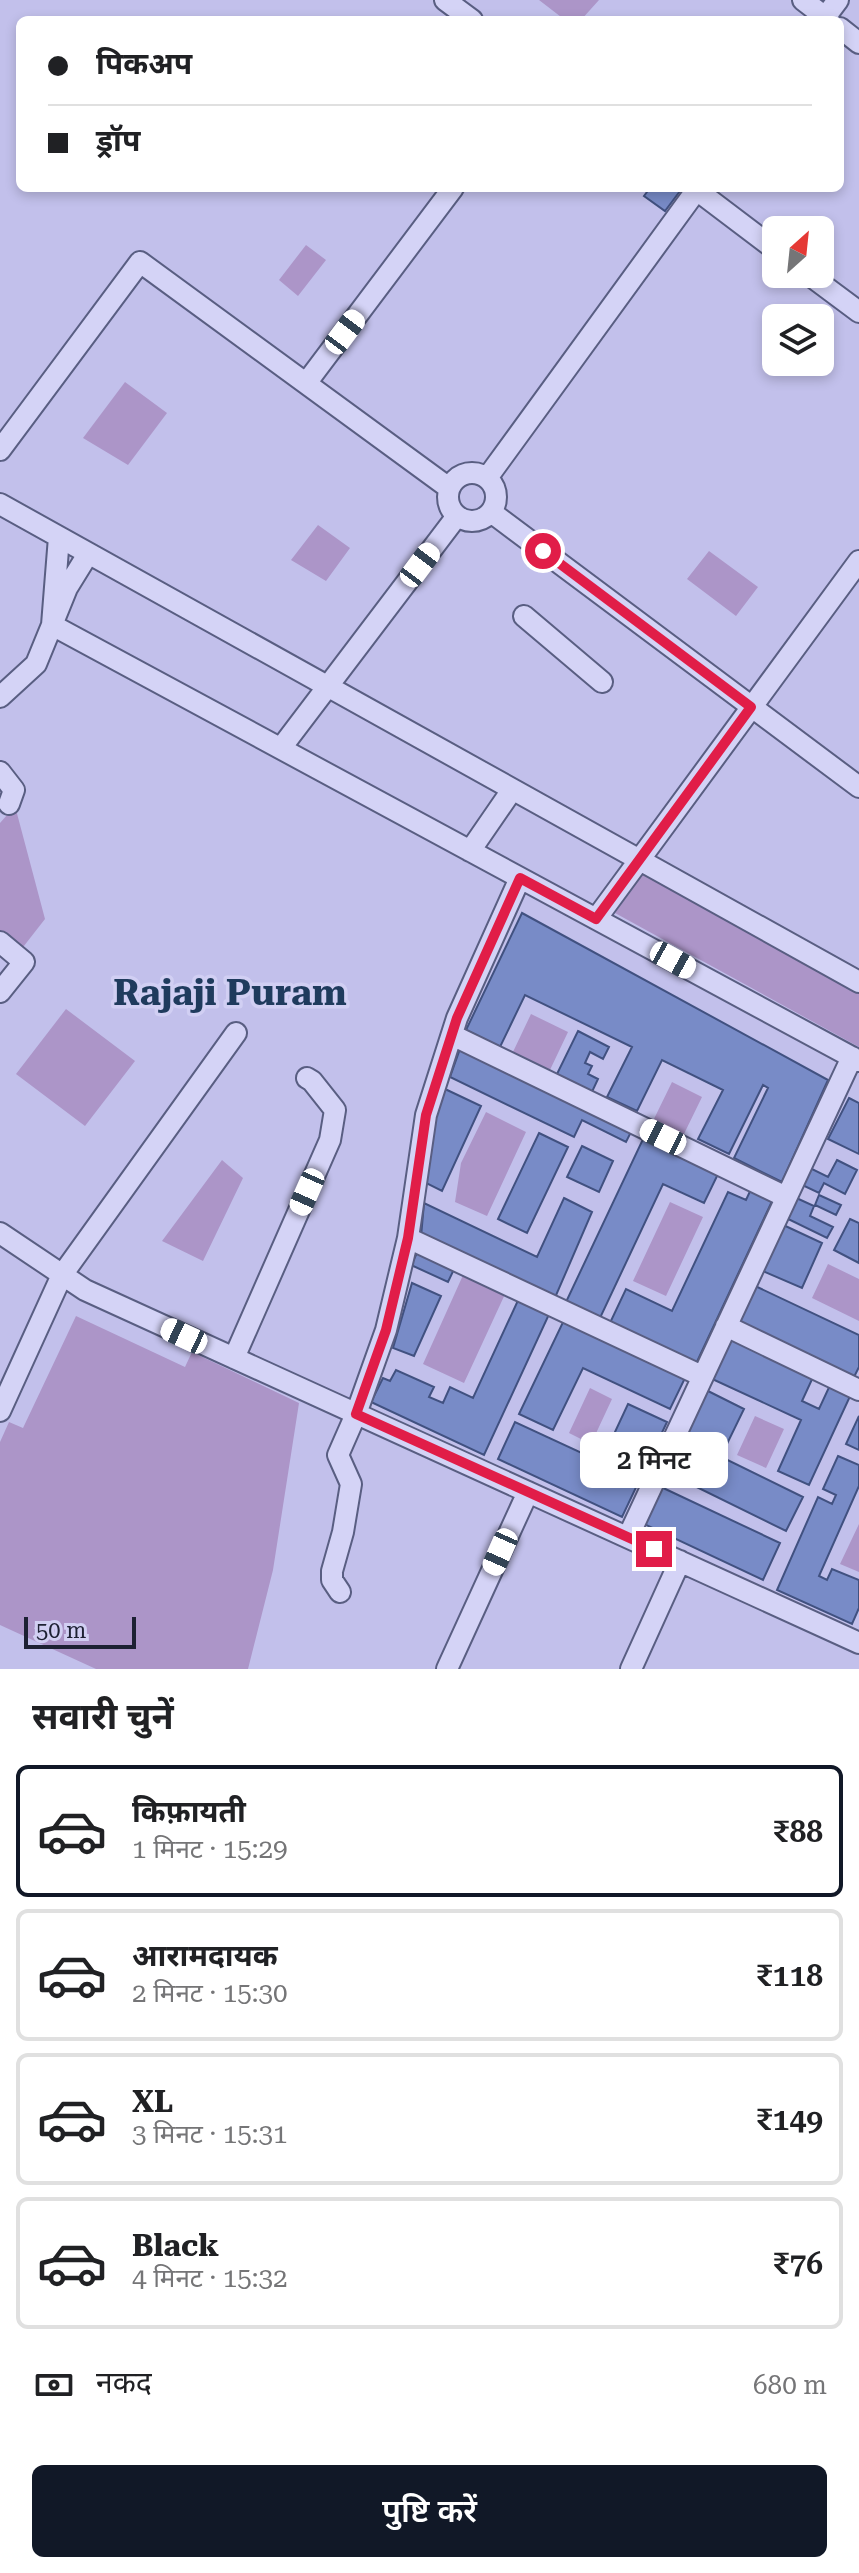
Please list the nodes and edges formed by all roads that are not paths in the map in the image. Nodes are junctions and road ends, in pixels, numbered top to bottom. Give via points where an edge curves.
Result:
1 (445, 0) edge
2 (803, 0) edge
3 (467, 16) edge
4 (823, 16) edge
5 (450, 192) edge
6 (694, 192) edge
7 (700, 192) edge
8 (762, 239) edge
9 (827, 288) edge
10 (859, 312) edge
11 (307, 382) junction
12 (0, 450) edge
13 (487, 478) junction
14 (449, 488) junction
15 (0, 504) edge
16 (491, 512) junction
17 (457, 516) junction
18 (59, 537) junction
19 (88, 554) junction
20 (859, 561) edge
21 (524, 616) dead end
22 (52, 625) junction
23 (602, 682) dead end
24 (328, 687) junction
25 (0, 697) edge
26 (751, 707) junction
27 (281, 748) junction
28 (0, 772) edge
29 (859, 787) edge
30 (512, 790) junction
31 (9, 804) dead end
32 (470, 851) junction
33 (639, 860) junction
34 (520, 878) junction
35 (596, 919) junction
36 (0, 942) edge
37 (859, 982) edge
38 (0, 992) edge
39 (236, 1033) dead end
40 (452, 1035) junction
41 (855, 1059) edge
42 (307, 1078) dead end
43 (786, 1197) junction
44 (0, 1233) edge
45 (408, 1238) junction
46 (62, 1275) junction
47 (726, 1326) junction
48 (234, 1358) junction
49 (702, 1376) junction
50 (859, 1390) edge
51 (0, 1411) edge
52 (356, 1414) junction
53 (528, 1492) junction
54 (628, 1537) junction
55 (680, 1561) junction
56 (340, 1592) dead end
57 (859, 1643) edge
58 (447, 1669) edge
59 (631, 1669) edge

1 - 3 street
2 - 4 street
5 - 11 street
6 - 13 street
7 - 8 street
9 - 10 street
11 - 12 street via 140,262
11 - 14 street
13 - 14 street via 465,474
13 - 16 street via 497,498
14 - 17 street via 448,503
15 - 18 street
16 - 17 street via 471,521
16 - 26 street
17 - 24 street
18 - 19 street
18 - 22 street
19 - 22 street
19 - 24 street
20 - 26 street
21 - 23 street
22 - 25 street via 36,664
22 - 27 street
24 - 27 street
24 - 30 street
26 - 29 street
26 - 33 street
27 - 32 street
28 - 31 street via 14,790
30 - 32 street
30 - 33 street
32 - 34 street
33 - 35 street
33 - 37 street
34 - 35 street
34 - 40 street
35 - 41 street
36 - 38 street via 24,962
39 - 46 street
40 - 43 street
40 - 45 street via 426,1115
41 - 43 street
42 - 48 street via 335,1110 330,1140
43 - 47 street
44 - 46 street
45 - 49 street
45 - 52 street via 386,1330
46 - 48 street
46 - 51 street
47 - 49 street
47 - 50 street
48 - 52 street
49 - 54 street
52 - 53 street
52 - 56 street via 338,1455 351,1484 332,1571
53 - 54 street
53 - 58 street
54 - 55 street
55 - 57 street
55 - 59 street

